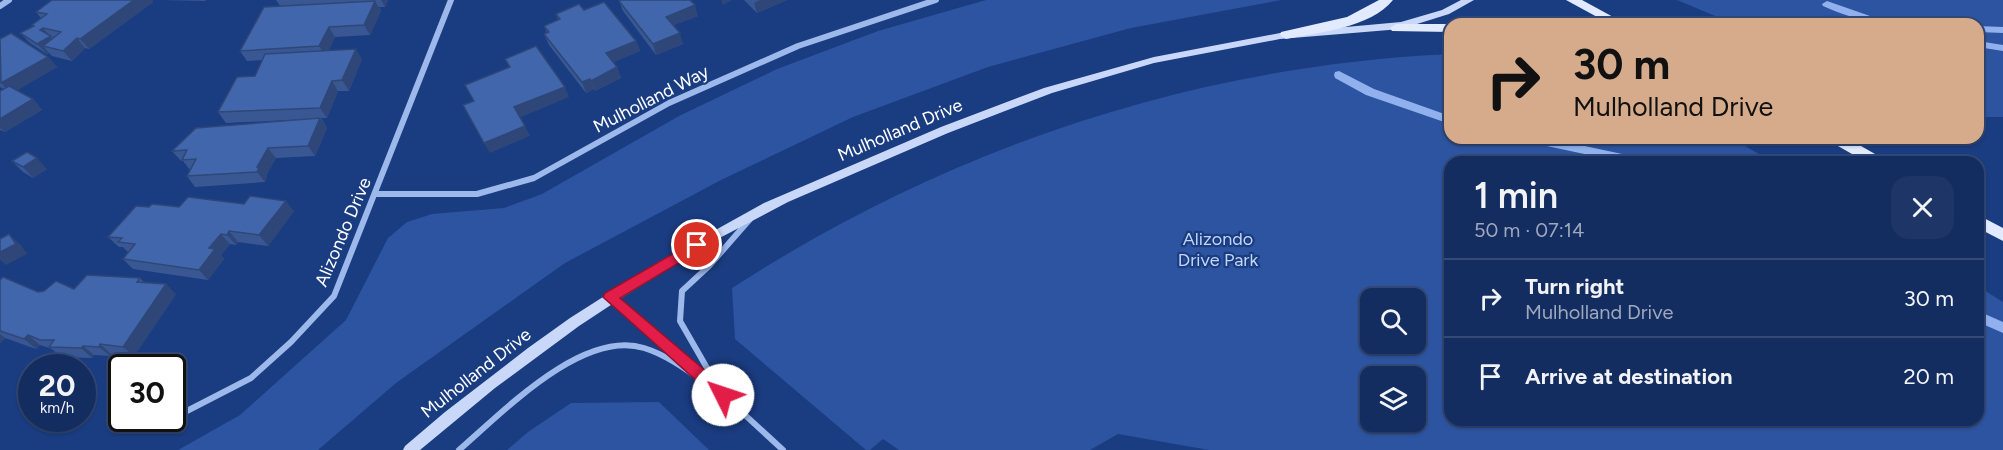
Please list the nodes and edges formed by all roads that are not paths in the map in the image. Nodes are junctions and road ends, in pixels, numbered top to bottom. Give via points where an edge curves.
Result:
1 (9, 0) edge
2 (450, 0) edge
3 (936, 0) edge
4 (1387, 0) edge
5 (1469, 0) edge
6 (1572, 0) edge
7 (0, 6) edge
8 (1608, 18) edge
9 (1396, 28) junction
10 (1444, 28) edge
11 (1286, 35) junction
12 (1846, 144) edge
13 (1867, 156) edge
14 (376, 194) junction
15 (756, 213) junction
16 (1984, 225) edge
17 (2003, 236) edge
18 (610, 297) junction
19 (723, 395) junction
20 (186, 411) edge
21 (410, 450) edge
22 (459, 450) edge
23 (783, 450) edge

1 - 7 street
2 - 14 street, Alizondo Drive
3 - 14 street, Mulholland Way via 798,46 669,103 534,178 477,194
4 - 11 main road via 1354,19
5 - 9 main road, Mulholland Drive via 1431,18
6 - 8 main road
9 - 10 main road
9 - 11 main road, Mulholland Drive
11 - 15 main road, Mulholland Drive via 1153,60 1016,103 934,134
12 - 13 main road
14 - 20 street, Alizondo Drive via 334,296 251,378
15 - 18 main road, Mulholland Drive
15 - 19 street via 682,291 680,321
16 - 17 main road
18 - 19 street
18 - 21 main road, Mulholland Drive via 532,352
19 - 22 street via 643,347 616,344 579,356 542,381
19 - 23 street

